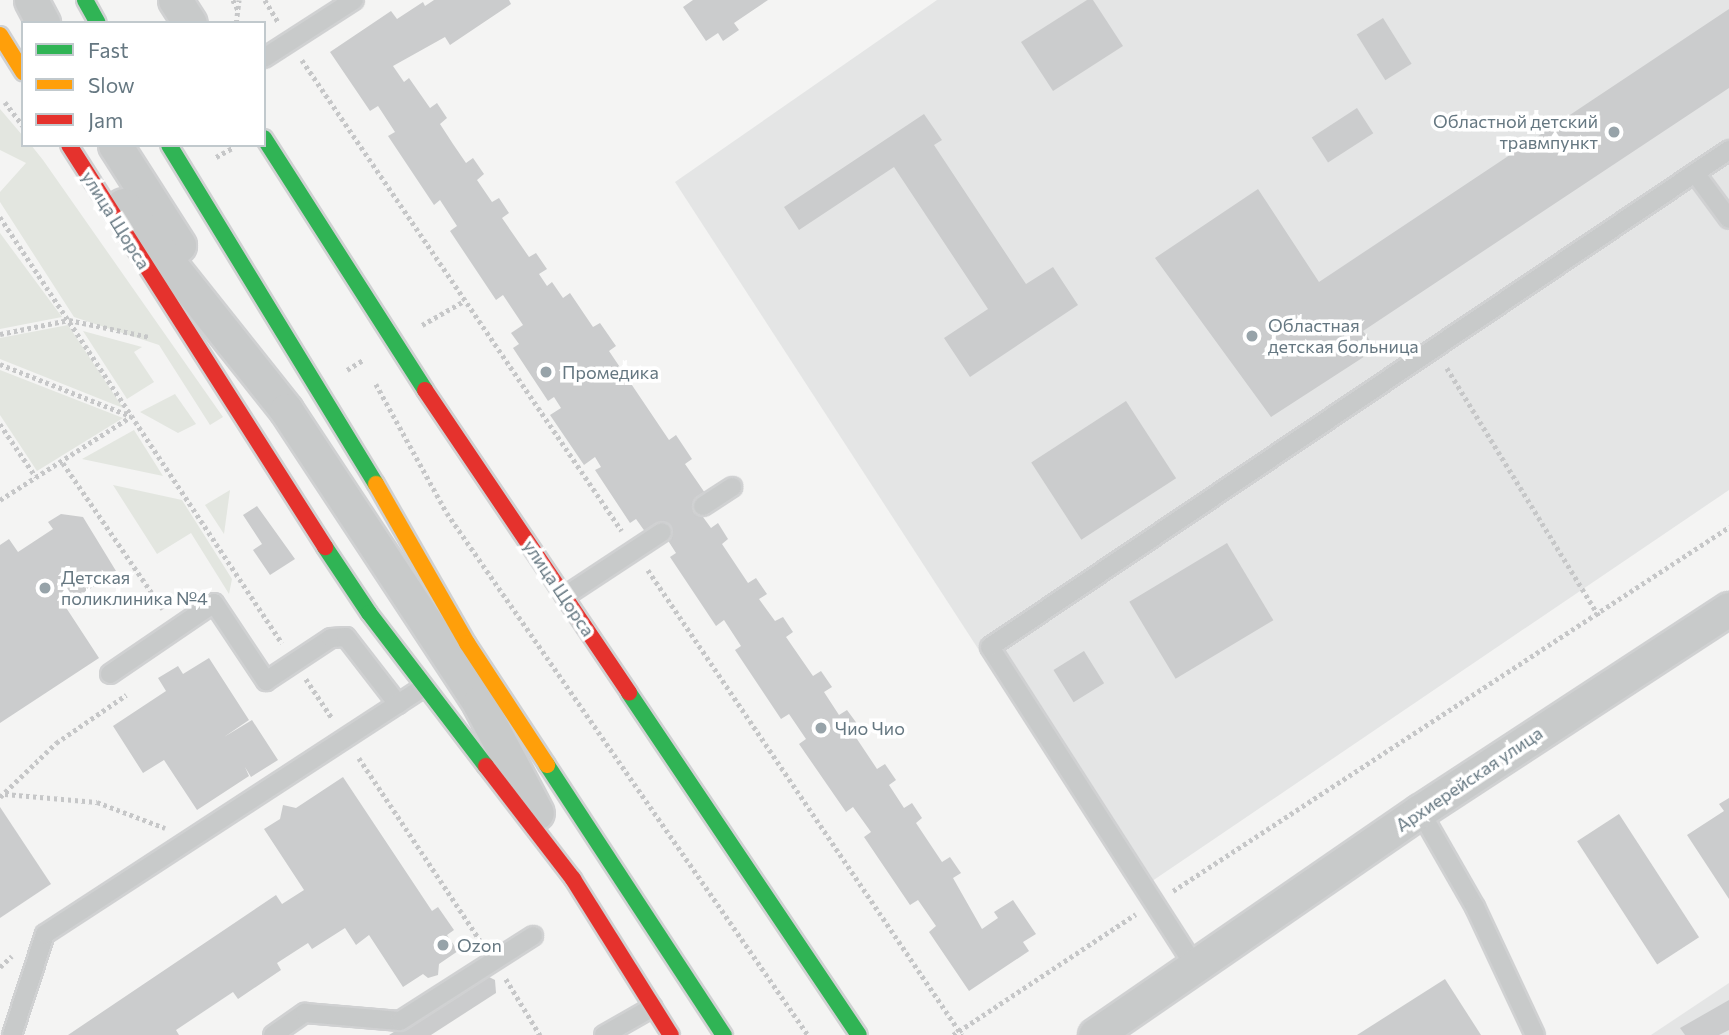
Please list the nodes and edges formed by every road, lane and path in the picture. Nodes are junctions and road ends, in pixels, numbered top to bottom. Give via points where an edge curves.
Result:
1 (31, 0) edge
2 (175, 0) edge
3 (233, 0) edge
4 (239, 0) edge
5 (265, 0) edge
6 (354, 0) edge
7 (87, 2) edge
8 (238, 11) junction
9 (42, 21) edge
10 (97, 21) edge
11 (189, 21) edge
12 (236, 21) edge
13 (0, 35) edge
14 (289, 41) junction
15 (266, 57) edge
16 (21, 69) edge
17 (0, 96) edge
18 (21, 124) edge
19 (266, 141) edge
20 (70, 147) edge
21 (78, 147) edge
22 (116, 147) edge
23 (170, 147) edge
24 (1729, 150) edge
25 (1695, 173) junction
26 (0, 216) edge
27 (1729, 219) edge
28 (464, 301) junction
29 (69, 320) junction
30 (0, 334) edge
31 (392, 342) junction
32 (157, 348) dead end
33 (356, 348) dead end
34 (1435, 349) junction
35 (0, 365) edge
36 (286, 410) junction
37 (132, 416) junction
38 (0, 424) edge
39 (63, 463) junction
40 (36, 477) junction
41 (732, 487) dead end
42 (0, 500) edge
43 (703, 506) dead end
44 (1729, 527) edge
45 (662, 532) dead end
46 (635, 550) junction
47 (565, 596) junction
48 (1729, 609) edge
49 (1599, 616) junction
50 (176, 627) junction
51 (467, 643) junction
52 (295, 662) junction
53 (110, 674) dead end
54 (423, 688) junction
55 (135, 689) dead end
56 (398, 704) junction
57 (345, 738) junction
58 (3, 796) edge
59 (1420, 811) junction
60 (192, 838) junction
61 (573, 879) junction
62 (1153, 903) junction
63 (533, 936) dead end
64 (494, 961) junction
65 (1205, 962) junction
66 (653, 1007) junction
67 (961, 1032) edge
68 (12, 1035) edge
69 (272, 1035) edge
70 (541, 1035) edge
71 (604, 1035) edge
72 (671, 1035) edge
73 (724, 1035) edge
74 (808, 1035) edge
75 (859, 1035) edge
76 (953, 1035) edge
77 (1095, 1035) edge
78 (1535, 1035) edge

1 - 9 street
2 - 11 street
3 - 8 path
4 - 8 path
5 - 14 path
6 - 14 lane
7 - 10 main road
8 - 12 path
13 - 16 main road
14 - 15 lane
14 - 28 path
17 - 18 path
19 - 31 main road, улица Щорса
20 - 54 main road, улица Щорса via 252,437
21 - 36 street, улица Щорса
22 - 36 street
23 - 51 main road via 320,386
24 - 25 lane
25 - 27 lane
25 - 34 lane
26 - 29 path
28 - 31 path
28 - 46 path
29 - 30 path
29 - 32 path via 149,337
29 - 37 path
31 - 47 main road, улица Щорса
33 - 74 path via 447,513
34 - 49 path
34 - 62 lane via 990,647
35 - 37 path
36 - 51 street
36 - 61 street, улица Щорса via 479,703
37 - 39 path
37 - 52 path
38 - 40 path
39 - 40 path
39 - 50 path
40 - 42 path
41 - 43 lane
44 - 49 path
45 - 46 lane
46 - 47 lane
46 - 67 path
47 - 75 main road, улица Щорса
48 - 59 street, Архиерейская улица
49 - 62 path
50 - 52 lane via 214,603 266,681
50 - 53 lane
51 - 73 main road
52 - 56 lane via 331,638 346,637
52 - 57 path
54 - 56 lane
54 - 61 main road, улица Щорса
55 - 58 path via 56,743
56 - 57 lane
57 - 60 lane
57 - 64 path
58 - 60 path via 97,802
59 - 65 street, Архиерейская улица
59 - 78 lane via 1475,907
60 - 68 lane via 45,934
61 - 66 main road, улица Щорса
62 - 65 lane
62 - 67 path
63 - 64 lane
64 - 69 lane via 400,1021 304,1013
64 - 70 path
65 - 77 street, Архиерейская улица
66 - 71 lane
66 - 72 main road, улица Щорса
67 - 76 path

